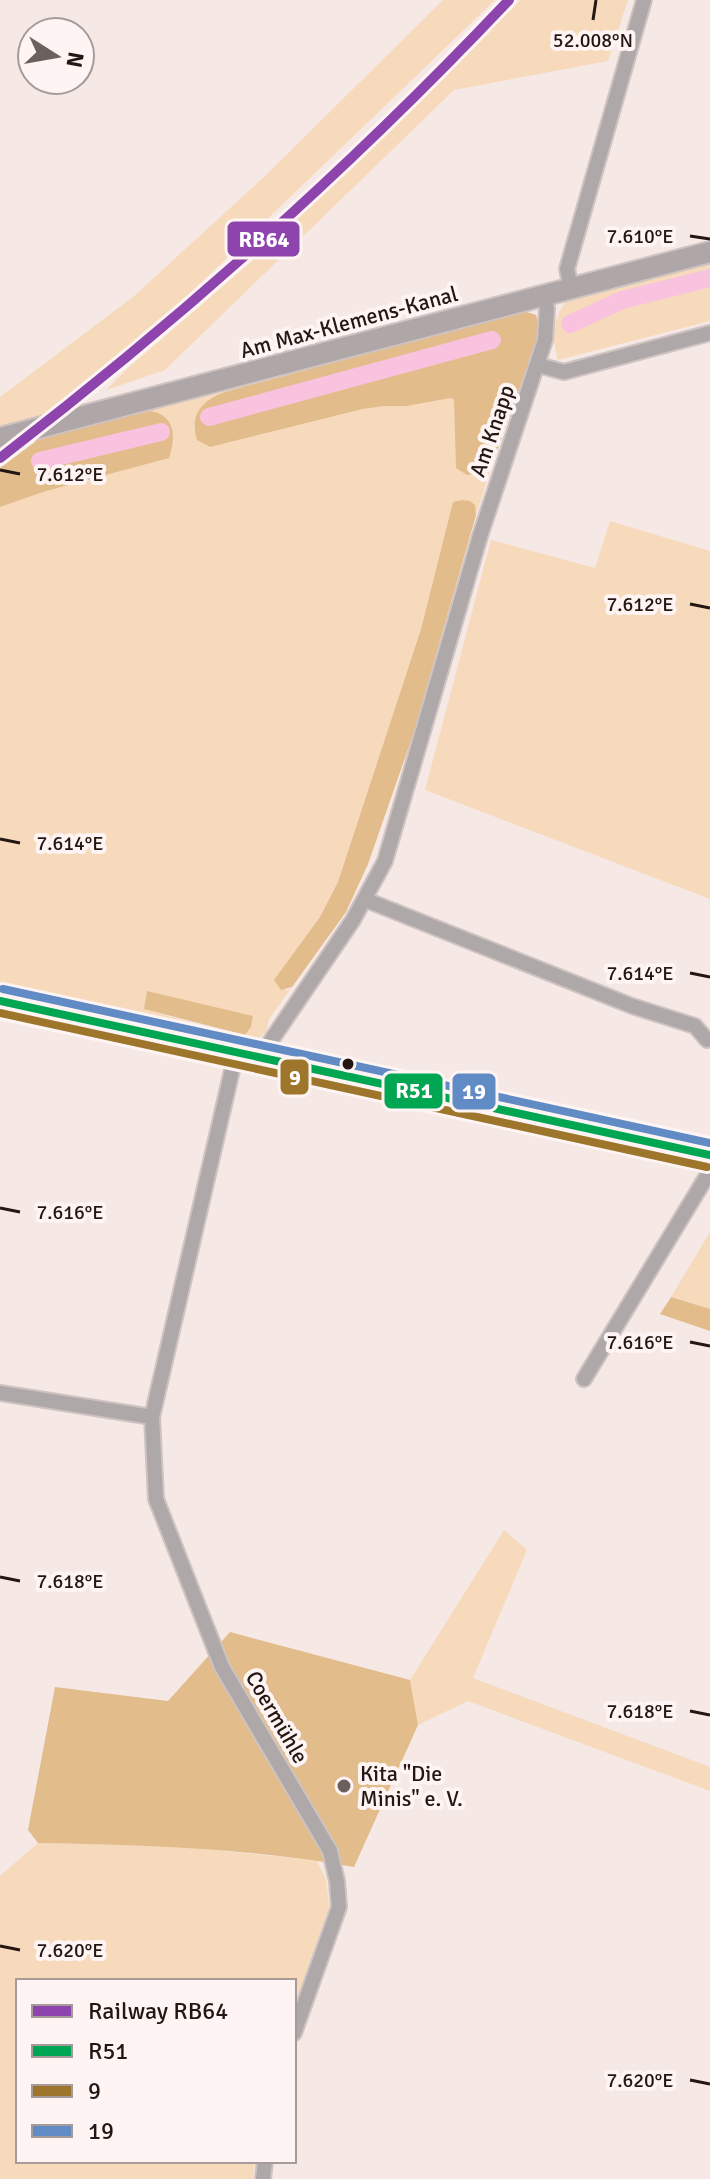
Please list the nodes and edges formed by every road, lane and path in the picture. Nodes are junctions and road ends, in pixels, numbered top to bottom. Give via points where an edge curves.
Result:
1 (644, 0) edge
2 (710, 252) edge
3 (571, 288) junction
4 (544, 295) junction
5 (710, 333) edge
6 (538, 365) junction
7 (0, 438) edge
8 (366, 900) junction
9 (0, 1001) edge
10 (707, 1040) dead end
11 (236, 1053) junction
12 (264, 1059) junction
13 (710, 1155) edge
14 (710, 1171) edge
15 (584, 1379) dead end
16 (0, 1393) edge
17 (152, 1417) junction
18 (296, 2027) edge

1 - 3 street via 567,269
2 - 3 main road, Am Max-Klemens-Kanal
3 - 4 main road, Am Max-Klemens-Kanal
4 - 6 street, Am Knapp via 545,340
4 - 7 main road, Am Max-Klemens-Kanal
5 - 6 street via 564,372
6 - 8 street, Am Knapp via 480,536 385,861
8 - 10 street via 695,1026
8 - 12 street, Am Knapp via 268,1045
9 - 11 main road
11 - 12 main road
11 - 17 street, Coermühle
12 - 13 main road
14 - 15 street
16 - 17 street
17 - 18 street, Coermühle via 156,1499 222,1667 330,1851 339,1907

